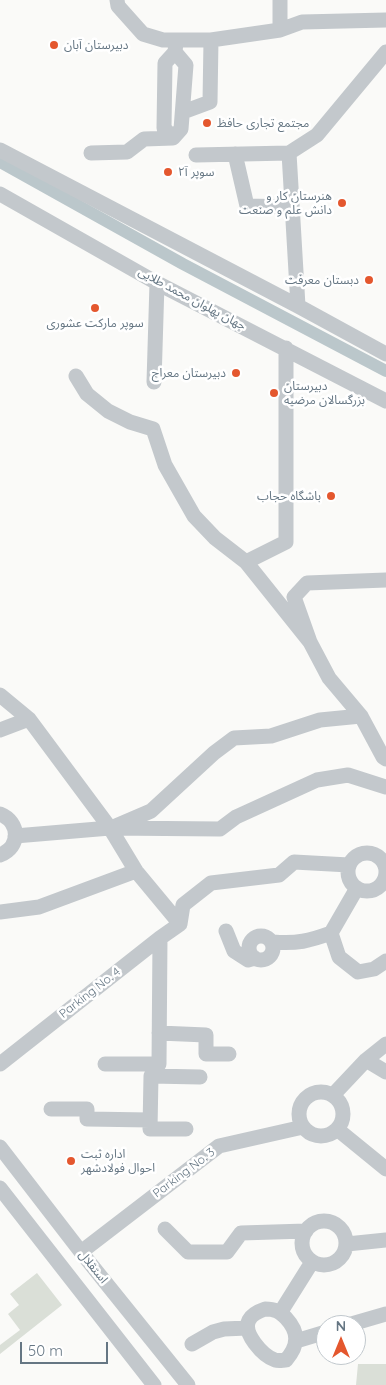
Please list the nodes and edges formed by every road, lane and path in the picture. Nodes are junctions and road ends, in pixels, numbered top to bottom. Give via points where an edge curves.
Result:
1 (117, 0) edge
2 (280, 0) edge
3 (386, 20) edge
4 (280, 30) junction
5 (211, 40) junction
6 (175, 46) junction
7 (386, 52) edge
8 (183, 112) junction
9 (172, 138) junction
10 (0, 150) edge
11 (289, 153) junction
12 (91, 154) dead end
13 (234, 154) junction
14 (196, 155) dead end
15 (0, 194) edge
16 (292, 207) junction
17 (157, 282) junction
18 (298, 306) junction
19 (286, 348) junction
20 (386, 354) edge
21 (76, 376) dead end
22 (154, 382) dead end
23 (386, 401) edge
24 (246, 562) junction
25 (386, 580) edge
26 (310, 642) junction
27 (0, 696) edge
28 (360, 716) junction
29 (28, 719) junction
30 (0, 730) edge
31 (386, 758) edge
32 (386, 787) edge
33 (0, 814) edge
34 (110, 828) junction
35 (15, 836) junction
36 (0, 855) edge
37 (349, 865) junction
38 (136, 871) junction
39 (357, 888) junction
40 (0, 912) edge
41 (180, 924) junction
42 (226, 931) dead end
43 (331, 933) junction
44 (160, 938) junction
45 (386, 960) edge
46 (159, 1033) junction
47 (386, 1044) edge
48 (229, 1054) dead end
49 (366, 1060) junction
50 (0, 1064) edge
51 (105, 1064) dead end
52 (155, 1070) junction
53 (386, 1072) edge
54 (200, 1077) dead end
55 (333, 1095) junction
56 (51, 1109) dead end
57 (150, 1120) junction
58 (303, 1127) junction
59 (186, 1129) dead end
60 (337, 1129) junction
61 (0, 1147) edge
62 (386, 1169) edge
63 (0, 1188) edge
64 (165, 1229) dead end
65 (306, 1230) junction
66 (386, 1240) edge
67 (347, 1244) junction
68 (81, 1252) junction
69 (312, 1262) junction
70 (280, 1313) junction
71 (386, 1314) edge
72 (366, 1320) edge
73 (247, 1328) junction
74 (316, 1335) edge
75 (296, 1341) junction
76 (192, 1344) dead end
77 (154, 1385) edge
78 (188, 1385) edge

1 - 6 street via 118,6 143,34
2 - 4 street
3 - 4 street via 302,22
4 - 5 street
5 - 6 street
5 - 8 street via 210,102
6 - 8 street via 186,65
6 - 9 street via 165,63 164,128
7 - 11 street via 317,135
8 - 9 street via 181,129
9 - 12 street via 144,139 127,152
10 - 18 street
11 - 13 street
11 - 16 street
13 - 14 street
13 - 16 street via 247,206
15 - 17 street, جهان پهلوان محمد طلایی
16 - 18 street
17 - 19 street, جهان پهلوان محمد طلایی
17 - 22 street
18 - 20 street
19 - 23 street, جهان پهلوان محمد طلایی
19 - 24 street via 286,542
21 - 24 street via 87,394 108,411 153,430 165,465 194,516 215,538
24 - 26 street
25 - 26 street via 307,583 294,597
26 - 28 street via 329,678
27 - 29 street
28 - 31 street
28 - 34 street via 320,720 271,736 234,738 214,752 151,811
29 - 30 street
29 - 34 street
32 - 34 street via 348,776 317,780 236,817 220,829
33 - 35 street via 11,821
34 - 35 street
34 - 38 street
35 - 36 street via 9,850
37 - 39 street via 349,878
37 - 39 street via 358,856 370,853 380,858 386,869 384,881 375,889
37 - 41 street via 294,862 279,874 211,883 183,905
38 - 40 street via 39,907
38 - 41 street
39 - 43 street
41 - 44 street, Parking No. 4
42 - 43 street via 234,951 248,960 270,957 274,950 273,942 309,941
43 - 45 street via 339,957 358,972 374,969
44 - 46 street
44 - 50 street, Parking No. 4
46 - 48 street via 206,1035 206,1054
46 - 52 street
47 - 49 street
49 - 53 street
49 - 55 street
51 - 52 street
52 - 54 street
52 - 57 street
55 - 58 street via 313,1093 302,1101 298,1114
55 - 60 street via 339,1100 343,1115
56 - 57 street via 87,1110 87,1119
57 - 59 street via 150,1129
58 - 60 street via 316,1136 331,1134
58 - 68 street, Parking No. 3 via 219,1146
60 - 62 street
61 - 68 street, استقلال
63 - 77 street, استقلال
64 - 65 street via 188,1252 227,1252 241,1233
65 - 67 street via 316,1222 337,1224
65 - 69 street via 303,1250
66 - 67 street
67 - 69 street via 341,1258 334,1263 319,1265
68 - 78 street, استقلال
69 - 70 street
70 - 73 street via 270,1309 260,1311 253,1315
70 - 75 street via 293,1326
71 - 72 street
73 - 75 street via 259,1349 273,1359 286,1360
73 - 76 street via 213,1332
74 - 75 street

